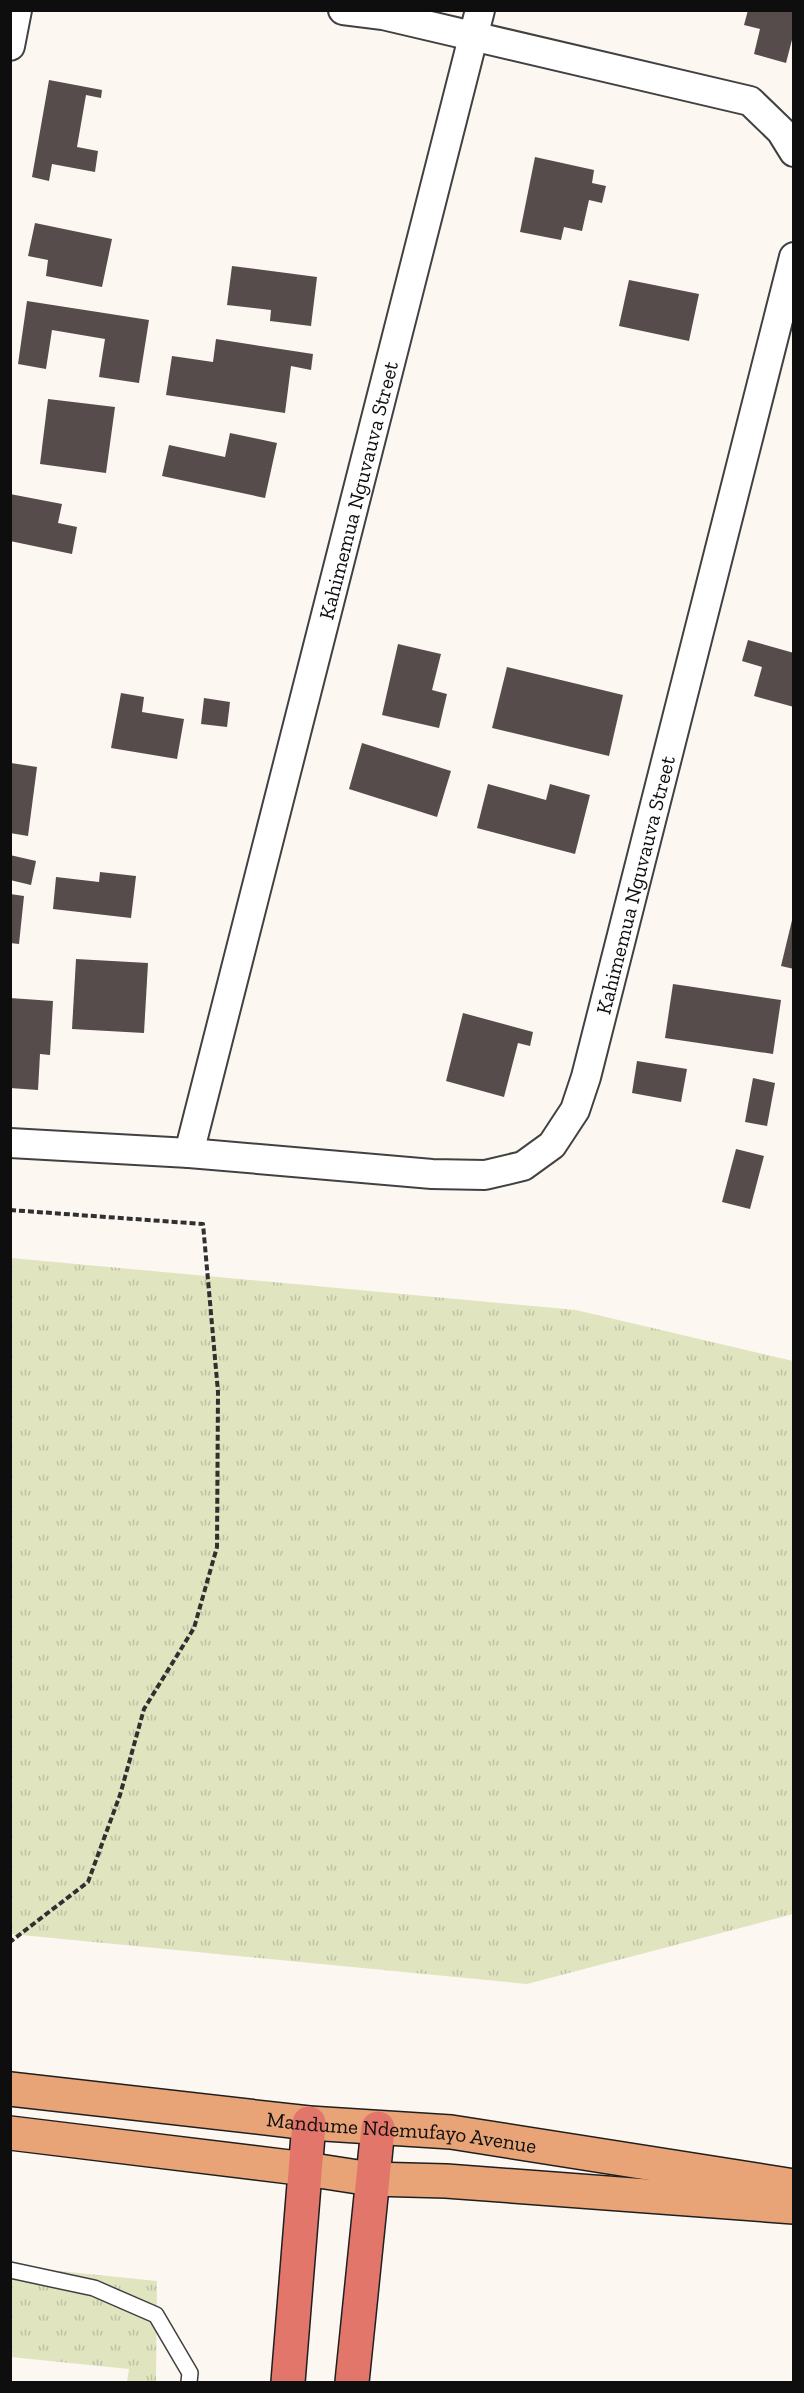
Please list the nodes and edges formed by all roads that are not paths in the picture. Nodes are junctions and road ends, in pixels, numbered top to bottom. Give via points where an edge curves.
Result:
1 (17, 10) edge
2 (343, 10) edge
3 (480, 10) edge
4 (474, 38) junction
5 (10, 46) edge
6 (794, 152) edge
7 (794, 257) edge
8 (10, 1143) edge
9 (189, 1153) junction
10 (10, 2089) edge
11 (309, 2123) junction
12 (378, 2128) junction
13 (10, 2133) edge
14 (306, 2169) junction
15 (371, 2179) junction
16 (794, 2186) edge
17 (794, 2207) edge
18 (10, 2270) edge
19 (189, 2382) edge
20 (288, 2382) edge
21 (352, 2382) edge

1 - 5 street
2 - 4 street via 382,15
3 - 4 street, Kahimemua Nguvauva Street
4 - 6 street via 750,101 781,131
4 - 9 street, Kahimemua Nguvauva Street
7 - 9 street, Kahimemua Nguvauva Street via 586,1077 575,1110 552,1145 523,1166 486,1175
8 - 9 street, Kahimemua Nguvauva Street
10 - 11 main road, Mandume Ndemufayo Avenue
11 - 12 main road, Mandume Ndemufayo Avenue
11 - 14 highway
12 - 15 highway
12 - 16 main road, Mandume Ndemufayo Avenue via 451,2132
13 - 14 main road, Mandume Ndemufayo Avenue
14 - 15 main road, Mandume Ndemufayo Avenue
14 - 20 highway
15 - 17 main road, Mandume Ndemufayo Avenue
15 - 21 highway
18 - 19 lane via 94,2288 156,2315 190,2373

